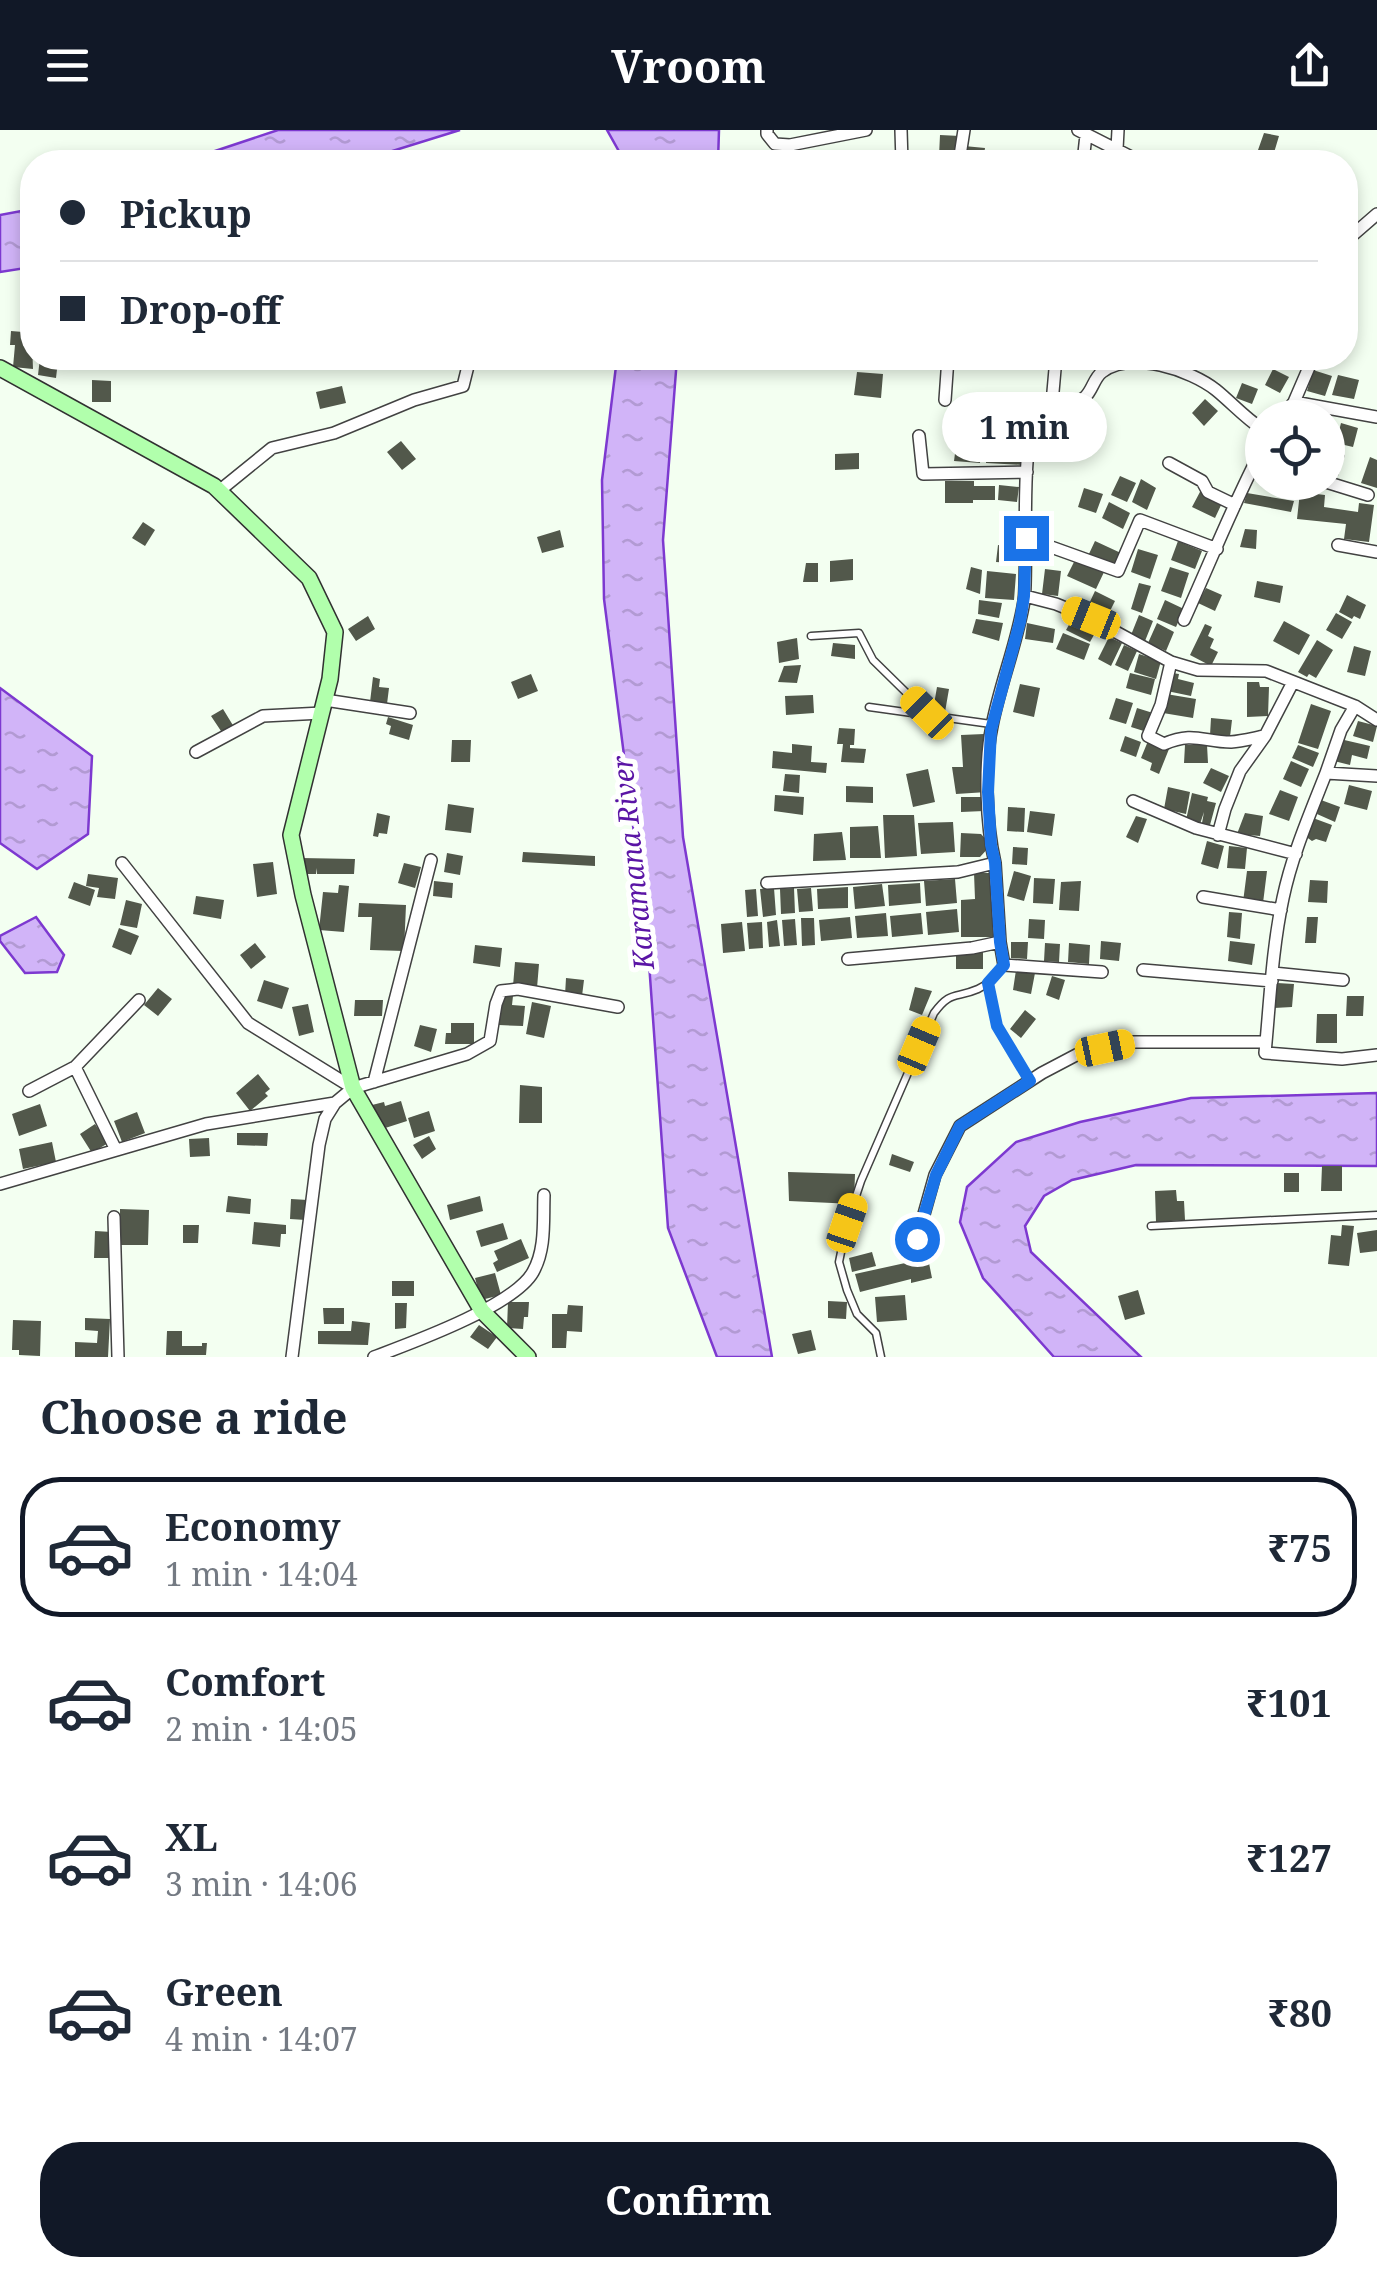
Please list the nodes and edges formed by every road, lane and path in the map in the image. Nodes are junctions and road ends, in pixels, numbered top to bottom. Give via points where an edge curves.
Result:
1 (768, 130) edge
2 (866, 130) edge
3 (1118, 130) edge
4 (1082, 132) edge
5 (1118, 149) joint
6 (1377, 214) edge
7 (1358, 232) edge
8 (0, 368) edge
9 (467, 370) edge
10 (947, 370) edge
11 (1055, 370) edge
12 (1109, 370) edge
13 (1174, 370) edge
14 (1307, 370) edge
15 (945, 400) dead end
16 (1295, 400) edge
17 (1052, 403) junction
18 (1345, 411) edge
19 (1245, 416) edge
20 (1377, 417) edge
21 (919, 436) dead end
22 (1169, 464) dead end
23 (1027, 472) junction
24 (1245, 484) edge
25 (1345, 488) edge
26 (219, 491) junction
27 (1368, 495) dead end
28 (1235, 505) junction
29 (1026, 538) junction
30 (1338, 545) dead end
31 (1217, 549) junction
32 (1377, 552) edge
33 (1024, 596) junction
34 (1184, 620) dead end
35 (1100, 622) dead end
36 (1114, 631) dead end
37 (811, 636) dead end
38 (1170, 662) junction
39 (1293, 682) junction
40 (323, 706) junction
41 (1356, 706) junction
42 (869, 707) dead end
43 (410, 712) dead end
44 (927, 713) junction
45 (1377, 720) edge
46 (992, 724) junction
47 (1264, 736) junction
48 (196, 752) dead end
49 (1326, 773) junction
50 (1377, 776) edge
51 (1133, 800) dead end
52 (1218, 835) junction
53 (1296, 854) junction
54 (431, 860) dead end
55 (122, 862) dead end
56 (995, 862) junction
57 (767, 883) dead end
58 (1203, 897) dead end
59 (1281, 910) junction
60 (1000, 942) junction
61 (848, 958) dead end
62 (1004, 965) junction
63 (1144, 970) dead end
64 (1102, 972) dead end
65 (1272, 977) junction
66 (1343, 980) dead end
67 (988, 983) junction
68 (139, 1000) dead end
69 (618, 1008) dead end
70 (1266, 1042) junction
71 (1377, 1055) edge
72 (75, 1067) junction
73 (1030, 1081) junction
74 (374, 1082) junction
75 (353, 1088) junction
76 (29, 1091) dead end
77 (335, 1103) junction
78 (116, 1150) junction
79 (0, 1184) edge
80 (544, 1195) dead end
81 (1377, 1215) edge
82 (114, 1218) dead end
83 (1151, 1226) dead end
84 (917, 1239) dead end
85 (482, 1312) junction
86 (118, 1357) edge
87 (292, 1357) edge
88 (374, 1357) edge
89 (528, 1357) edge
90 (880, 1357) edge

1 - 2 street via 776,144 790,145
3 - 5 street
4 - 5 street
6 - 7 street
8 - 26 main road
9 - 26 street via 463,386 272,448
10 - 15 street
11 - 17 street
12 - 17 street via 1084,398
13 - 19 street via 1200,380
14 - 16 street
17 - 23 street via 1031,424
18 - 20 street
21 - 23 street via 923,474
22 - 28 street
23 - 29 street
24 - 28 street
25 - 27 street
26 - 40 main road via 310,578 335,632
28 - 31 street
29 - 31 street via 1118,571 1140,520
29 - 33 street
30 - 32 street
31 - 34 street
33 - 35 street
33 - 46 street
36 - 38 street
37 - 44 lane via 859,633 873,660
38 - 39 street via 1198,670 1266,671
38 - 47 street via 1148,736 1164,744
39 - 41 street
39 - 47 street
40 - 43 street
40 - 48 street via 263,716
40 - 75 main road via 291,835
41 - 45 street
41 - 49 street
42 - 44 lane
44 - 46 lane
46 - 56 street via 988,792
47 - 52 street via 1240,771
49 - 50 street
49 - 53 street
51 - 52 street
52 - 53 street
53 - 59 street
54 - 74 street
55 - 75 street via 248,1023
56 - 57 street via 958,872
56 - 60 street
58 - 59 street
59 - 65 street
60 - 61 street
60 - 62 street
62 - 64 street
62 - 67 lane
63 - 65 street
65 - 66 street
65 - 70 street
67 - 73 lane via 997,1026
67 - 90 lane via 944,1000 934,1013 847,1223 840,1262 846,1290 876,1334
68 - 72 street
69 - 74 street via 501,991 490,1041
70 - 71 street via 1265,1054
70 - 73 street via 1130,1042 1080,1053
72 - 76 street
72 - 78 street
73 - 84 street via 960,1126 936,1175
74 - 75 street
75 - 77 street
75 - 85 main road
77 - 78 street via 206,1124
77 - 87 street via 319,1144
78 - 79 street
80 - 85 street via 543,1246 532,1274
81 - 83 lane
82 - 86 street
85 - 88 street
85 - 89 main road

